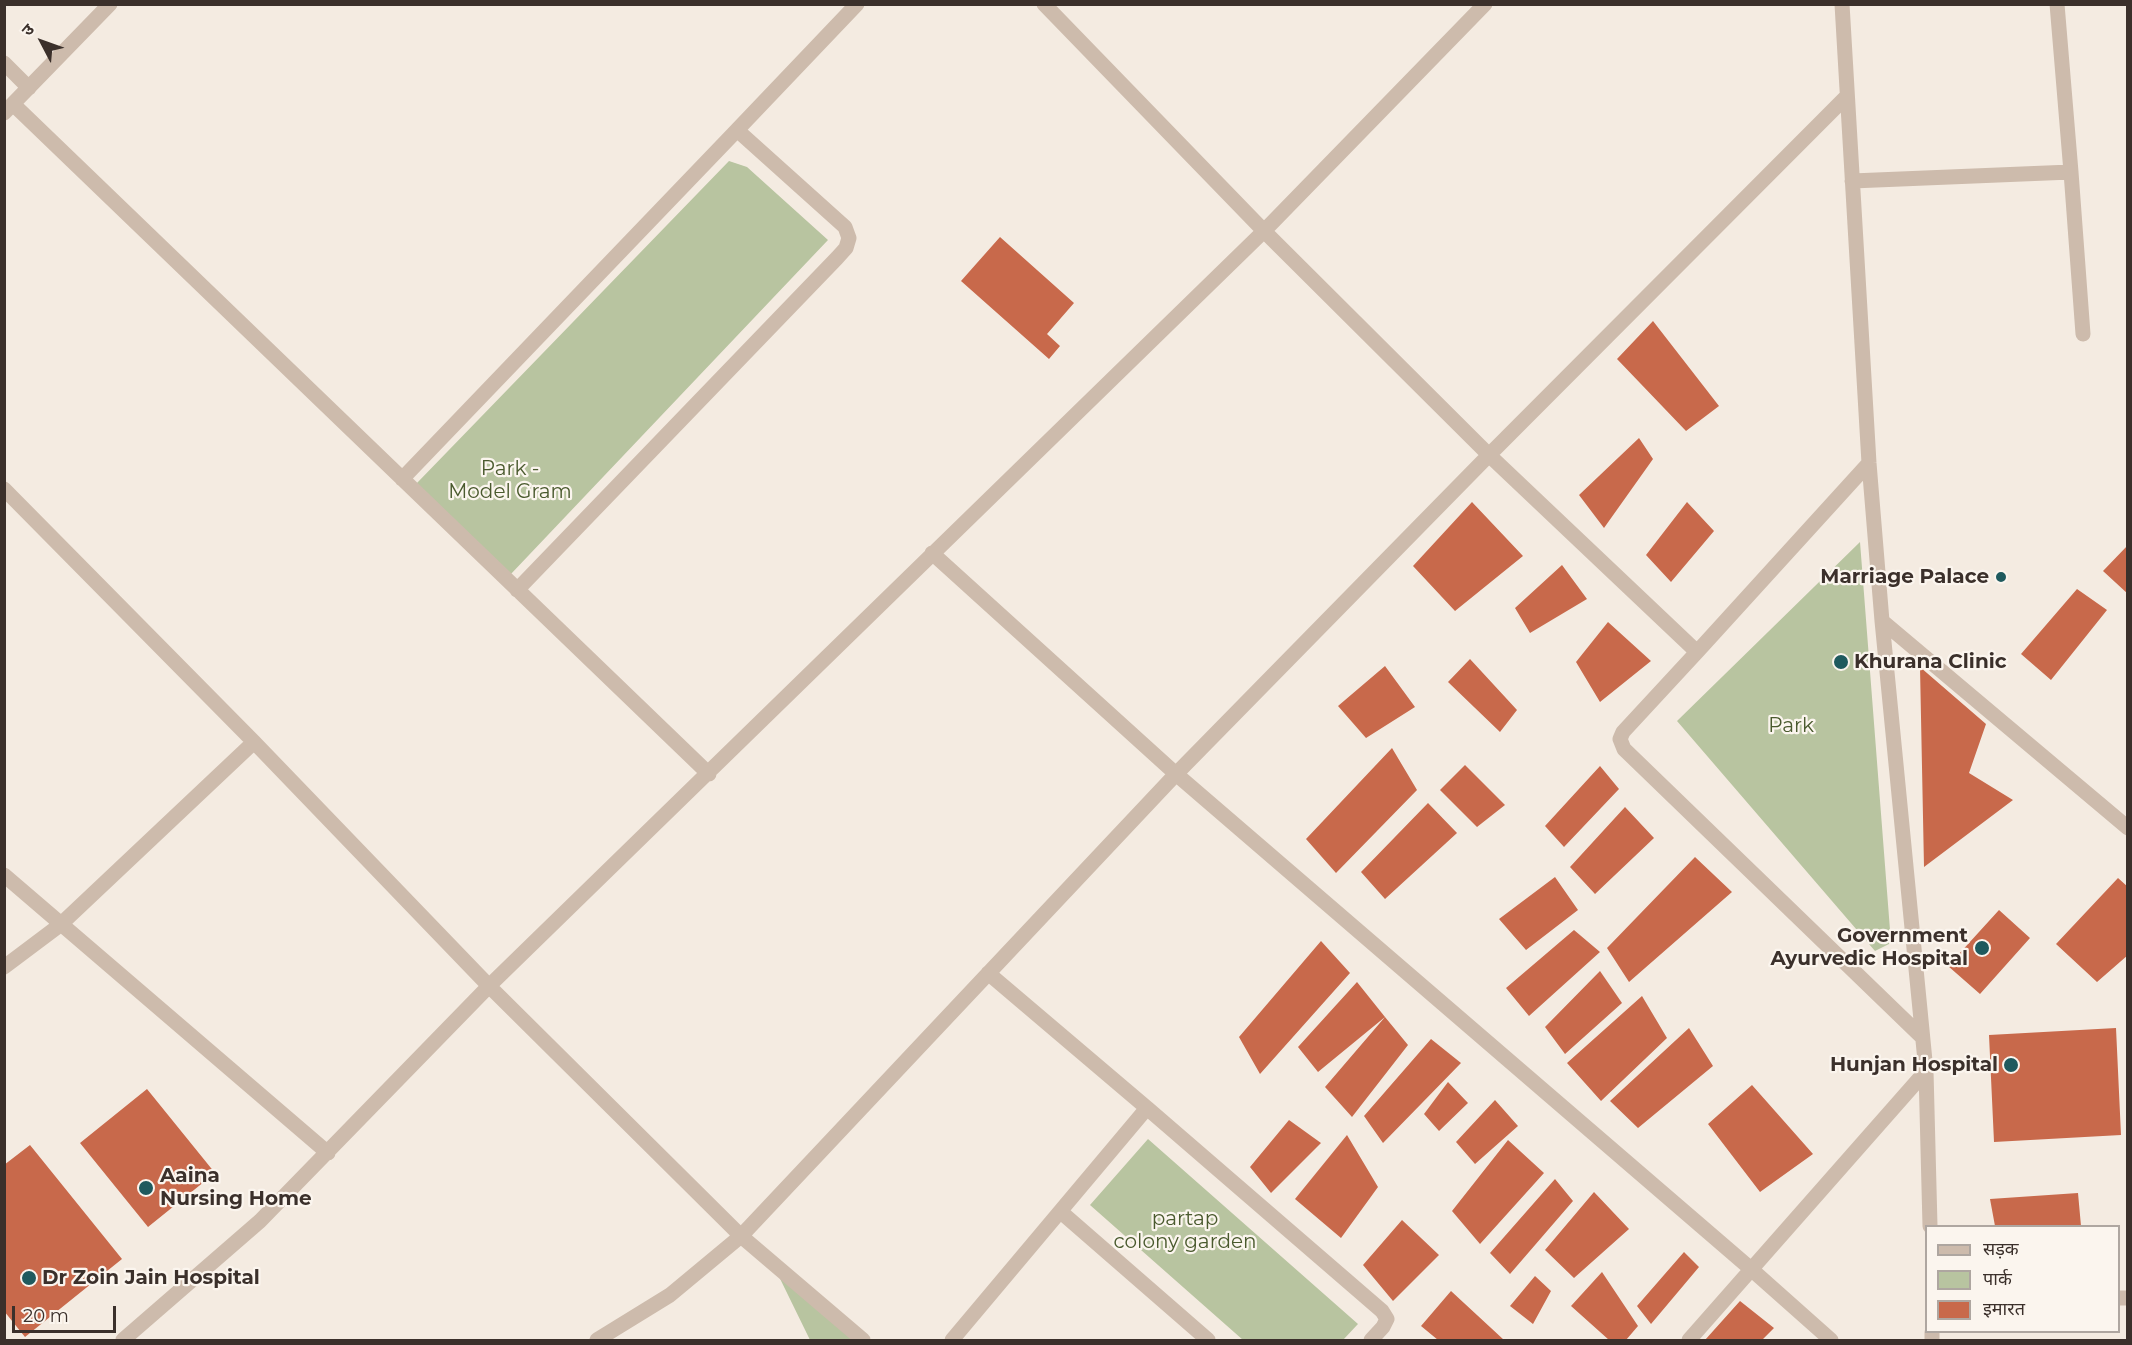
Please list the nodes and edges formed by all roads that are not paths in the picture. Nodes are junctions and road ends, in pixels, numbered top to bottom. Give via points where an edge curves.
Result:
1 (110, 4) edge
2 (857, 4) edge
3 (1485, 4) edge
4 (1842, 4) edge
5 (2057, 4) edge
6 (1052, 7) edge
7 (4, 63) edge
8 (29, 88) junction
9 (1846, 96) junction
10 (9, 109) edge
11 (737, 130) junction
12 (2071, 172) junction
13 (1852, 181) junction
14 (1264, 231) junction
15 (2083, 334) dead end
16 (1489, 455) junction
17 (1869, 463) junction
18 (402, 479) junction
19 (4, 489) edge
20 (932, 553) junction
21 (517, 590) junction
22 (1882, 621) junction
23 (1697, 652) junction
24 (254, 742) junction
25 (709, 774) junction
26 (1176, 774) junction
27 (2127, 828) edge
28 (4, 875) edge
29 (60, 925) junction
30 (4, 967) edge
31 (988, 973) junction
32 (489, 987) junction
33 (1922, 1037) junction
34 (1926, 1071) junction
35 (1147, 1108) junction
36 (328, 1153) junction
37 (1061, 1212) junction
38 (1930, 1225) edge
39 (741, 1236) junction
40 (1751, 1269) junction
41 (123, 1341) edge
42 (597, 1341) edge
43 (863, 1341) edge
44 (952, 1341) edge
45 (1208, 1341) edge
46 (1371, 1341) edge
47 (1689, 1341) edge
48 (1831, 1341) edge

1 - 8 street
2 - 11 street
3 - 14 street
4 - 9 street
5 - 12 street
6 - 14 street
7 - 8 street
8 - 10 street
9 - 13 street
9 - 16 street
10 - 18 street
11 - 18 street
11 - 21 street via 845,227 849,238 846,248
12 - 13 street
12 - 15 street
13 - 17 street
14 - 16 street
14 - 20 street
16 - 23 street
16 - 26 street
17 - 22 street
17 - 23 street
18 - 21 street
19 - 24 street
20 - 25 street
20 - 26 street
21 - 25 street
22 - 27 street
22 - 33 street
23 - 33 street via 1623,732 1620,739 1624,748
24 - 29 street
24 - 32 street
25 - 32 street
26 - 31 street
26 - 40 street
28 - 29 street
29 - 30 street
29 - 36 street
31 - 35 street
31 - 39 street
32 - 36 street
32 - 39 street
33 - 34 street
34 - 38 street
34 - 40 street
35 - 37 street
35 - 46 street via 1382,1311 1387,1319
36 - 41 street via 260,1221
37 - 44 street
37 - 45 street
39 - 42 street via 670,1295
39 - 43 street
40 - 47 street
40 - 48 street

